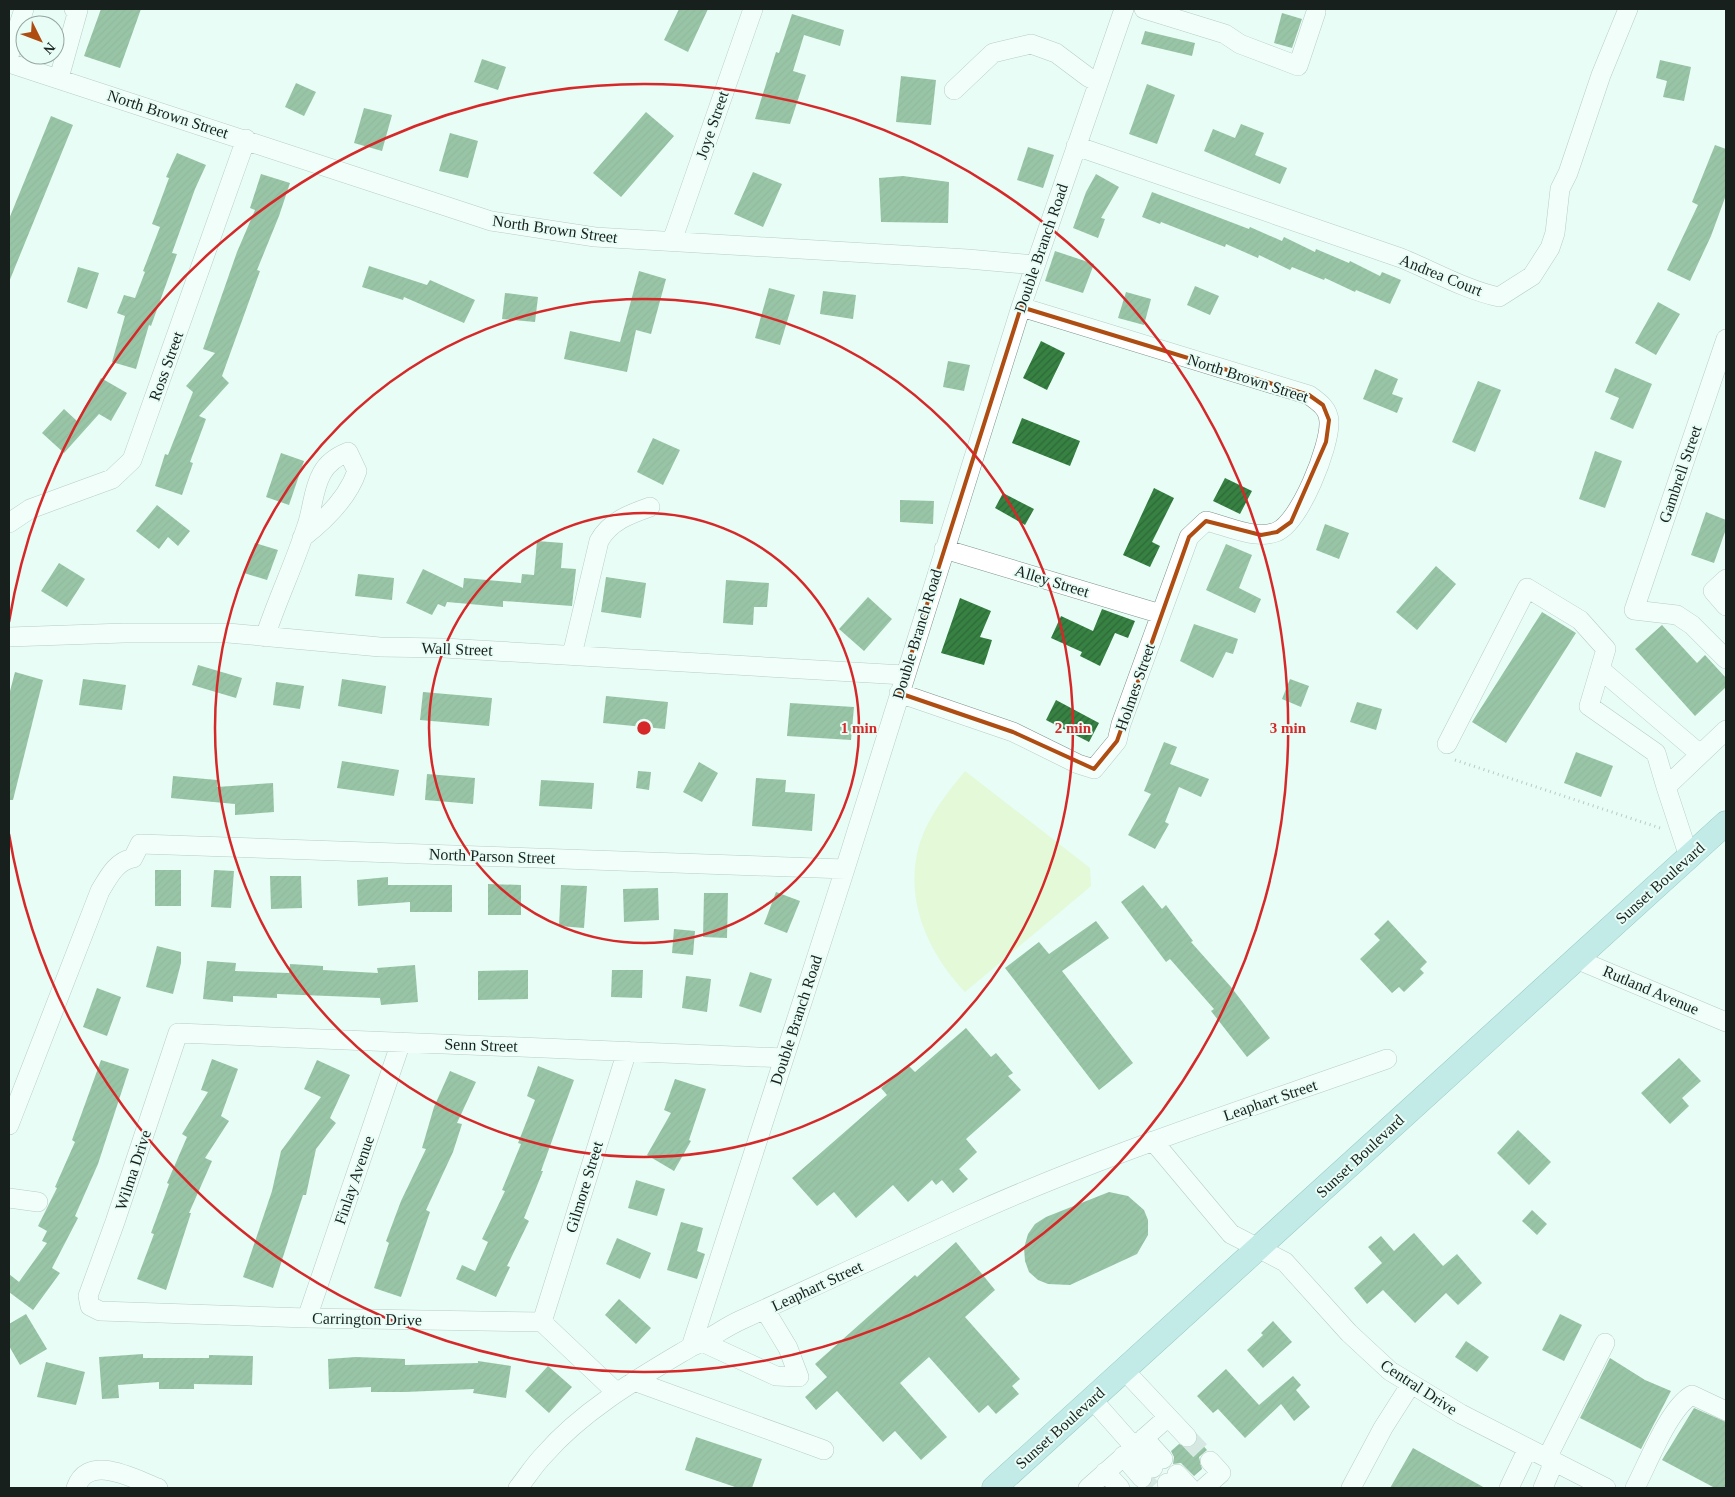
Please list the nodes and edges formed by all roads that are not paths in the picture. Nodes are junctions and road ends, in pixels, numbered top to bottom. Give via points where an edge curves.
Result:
1 (24, 9) edge
2 (74, 9) edge
3 (753, 9) edge
4 (1124, 9) edge
5 (1144, 9) edge
6 (1628, 9) edge
7 (1316, 12) dead end
8 (9, 54) edge
9 (9, 62) edge
10 (59, 78) junction
11 (1098, 82) junction
12 (954, 90) dead end
13 (246, 139) junction
14 (1076, 146) junction
15 (672, 241) junction
16 (1035, 266) junction
17 (1021, 307) junction
18 (1726, 339) edge
19 (650, 507) dead end
20 (1206, 521) joint
21 (9, 523) edge
22 (302, 538) dead end
23 (944, 549) junction
24 (1726, 579) edge
25 (1726, 606) edge
26 (1161, 614) junction
27 (9, 637) edge
28 (265, 637) junction
29 (572, 655) junction
30 (1726, 658) edge
31 (1600, 669) junction
32 (902, 684) junction
33 (1726, 730) edge
34 (1447, 744) road end
35 (1700, 754) junction
36 (1666, 787) junction
37 (1724, 829) edge
38 (1685, 846) junction
39 (845, 868) junction
40 (1576, 959) junction
41 (1726, 1022) edge
42 (178, 1033) joint
43 (401, 1042) junction
44 (627, 1051) junction
45 (784, 1058) junction
46 (1387, 1059) dead end
47 (9, 1125) edge
48 (1152, 1141) junction
49 (9, 1198) edge
50 (38, 1202) dead end
51 (1261, 1248) junction
52 (90, 1306) joint
53 (765, 1310) junction
54 (307, 1318) junction
55 (542, 1322) junction
56 (1605, 1342) dead end
57 (696, 1344) junction
58 (1124, 1370) junction
59 (634, 1382) junction
60 (1411, 1384) junction
61 (616, 1392) junction
62 (1092, 1399) junction
63 (1726, 1411) edge
64 (1168, 1416) junction
65 (1187, 1436) tunnel mouth
66 (1528, 1448) junction
67 (824, 1450) dead end
68 (1124, 1455) junction
69 (1550, 1460) junction
70 (1210, 1461) tunnel mouth
71 (1143, 1475) edge
72 (1172, 1482) edge
73 (76, 1488) edge
74 (158, 1488) edge
75 (518, 1488) edge
76 (994, 1488) edge
77 (1088, 1488) edge
78 (1190, 1488) edge
79 (1204, 1488) edge
80 (1351, 1488) edge
81 (1509, 1488) edge
82 (1543, 1488) edge
83 (1606, 1488) edge
84 (1635, 1488) edge

1 - 8 street
2 - 10 street via 78,10
3 - 15 street, Joye Street
4 - 11 street, Double Branch Road
5 - 7 street via 1225,34 1240,44 1298,66
6 - 14 street, Andrea Court via 1600,75 1560,189 1550,248 1532,276 1499,296 1465,286 1401,258
9 - 10 street, North Brown Street
10 - 13 street, North Brown Street
11 - 12 street via 1056,53 1031,44 993,53
11 - 14 street, Double Branch Road
13 - 15 street, North Brown Street via 491,221 595,237
13 - 21 street, Ross Street via 132,460 112,479 30,510
14 - 16 street, Double Branch Road
15 - 16 street, North Brown Street
16 - 17 street, Double Branch Road
17 - 20 street, North Brown Street via 1309,395 1323,405 1329,420 1326,442 1304,499 1291,522 1277,532 1261,535
17 - 23 street, Double Branch Road
18 - 30 street, Gambrell Street via 1634,610 1677,615
19 - 29 street via 616,522 599,541
20 - 26 street, Holmes Street via 1189,537
22 - 28 street
23 - 26 street, Alley Street
23 - 32 street, Double Branch Road
24 - 25 street via 1712,591
26 - 32 street, Holmes Street via 1117,741 1094,769
27 - 28 street, Wall Street via 124,632
28 - 29 street, Wall Street via 380,647
29 - 32 street, Wall Street
31 - 34 street via 1606,649 1580,620 1527,588
31 - 35 street
31 - 36 street via 1589,706 1656,753
32 - 39 street, Double Branch Road
33 - 35 street
35 - 36 street
36 - 38 street
37 - 38 main road, Sunset Boulevard
38 - 40 main road, Sunset Boulevard
39 - 45 street, Double Branch Road
39 - 47 street, North Parson Street via 140,844 133,858 124,859 100,891
40 - 41 street, Rutland Avenue
40 - 51 main road, Sunset Boulevard
42 - 43 street, Senn Street
42 - 52 street, Wilma Drive via 88,1296
43 - 44 street, Senn Street
43 - 54 street, Finlay Avenue
44 - 45 street, Senn Street
44 - 55 street, Gilmore Street
45 - 57 street, Double Branch Road
46 - 48 street, Leaphart Street
48 - 51 street via 1231,1234
48 - 53 street, Leaphart Street via 966,1216
49 - 50 street
51 - 58 main road, Sunset Boulevard
51 - 60 street, Central Drive via 1285,1262 1349,1333 1390,1371
52 - 54 street, Carrington Drive via 100,1311
53 - 57 street, Leaphart Street
53 - 57 street via 788,1348 799,1377 776,1376
54 - 55 street, Carrington Drive
55 - 61 street
56 - 69 street
57 - 59 street, Leaphart Street
58 - 62 main road, Sunset Boulevard
58 - 64 street
59 - 61 street, Leaphart Street
59 - 67 street
60 - 66 street, Central Drive
60 - 80 street
61 - 75 street, Leaphart Street via 567,1431 543,1455
62 - 68 street
62 - 76 main road, Sunset Boulevard
63 - 84 street via 1692,1395 1686,1398 1675,1410
64 - 65 street
64 - 68 street
66 - 69 street, Central Drive
66 - 81 street
68 - 71 street
68 - 71 street
68 - 77 street
69 - 82 street
69 - 83 street, Central Drive
70 - 79 street via 1221,1473
72 - 78 street
73 - 74 street via 91,1471 112,1470

